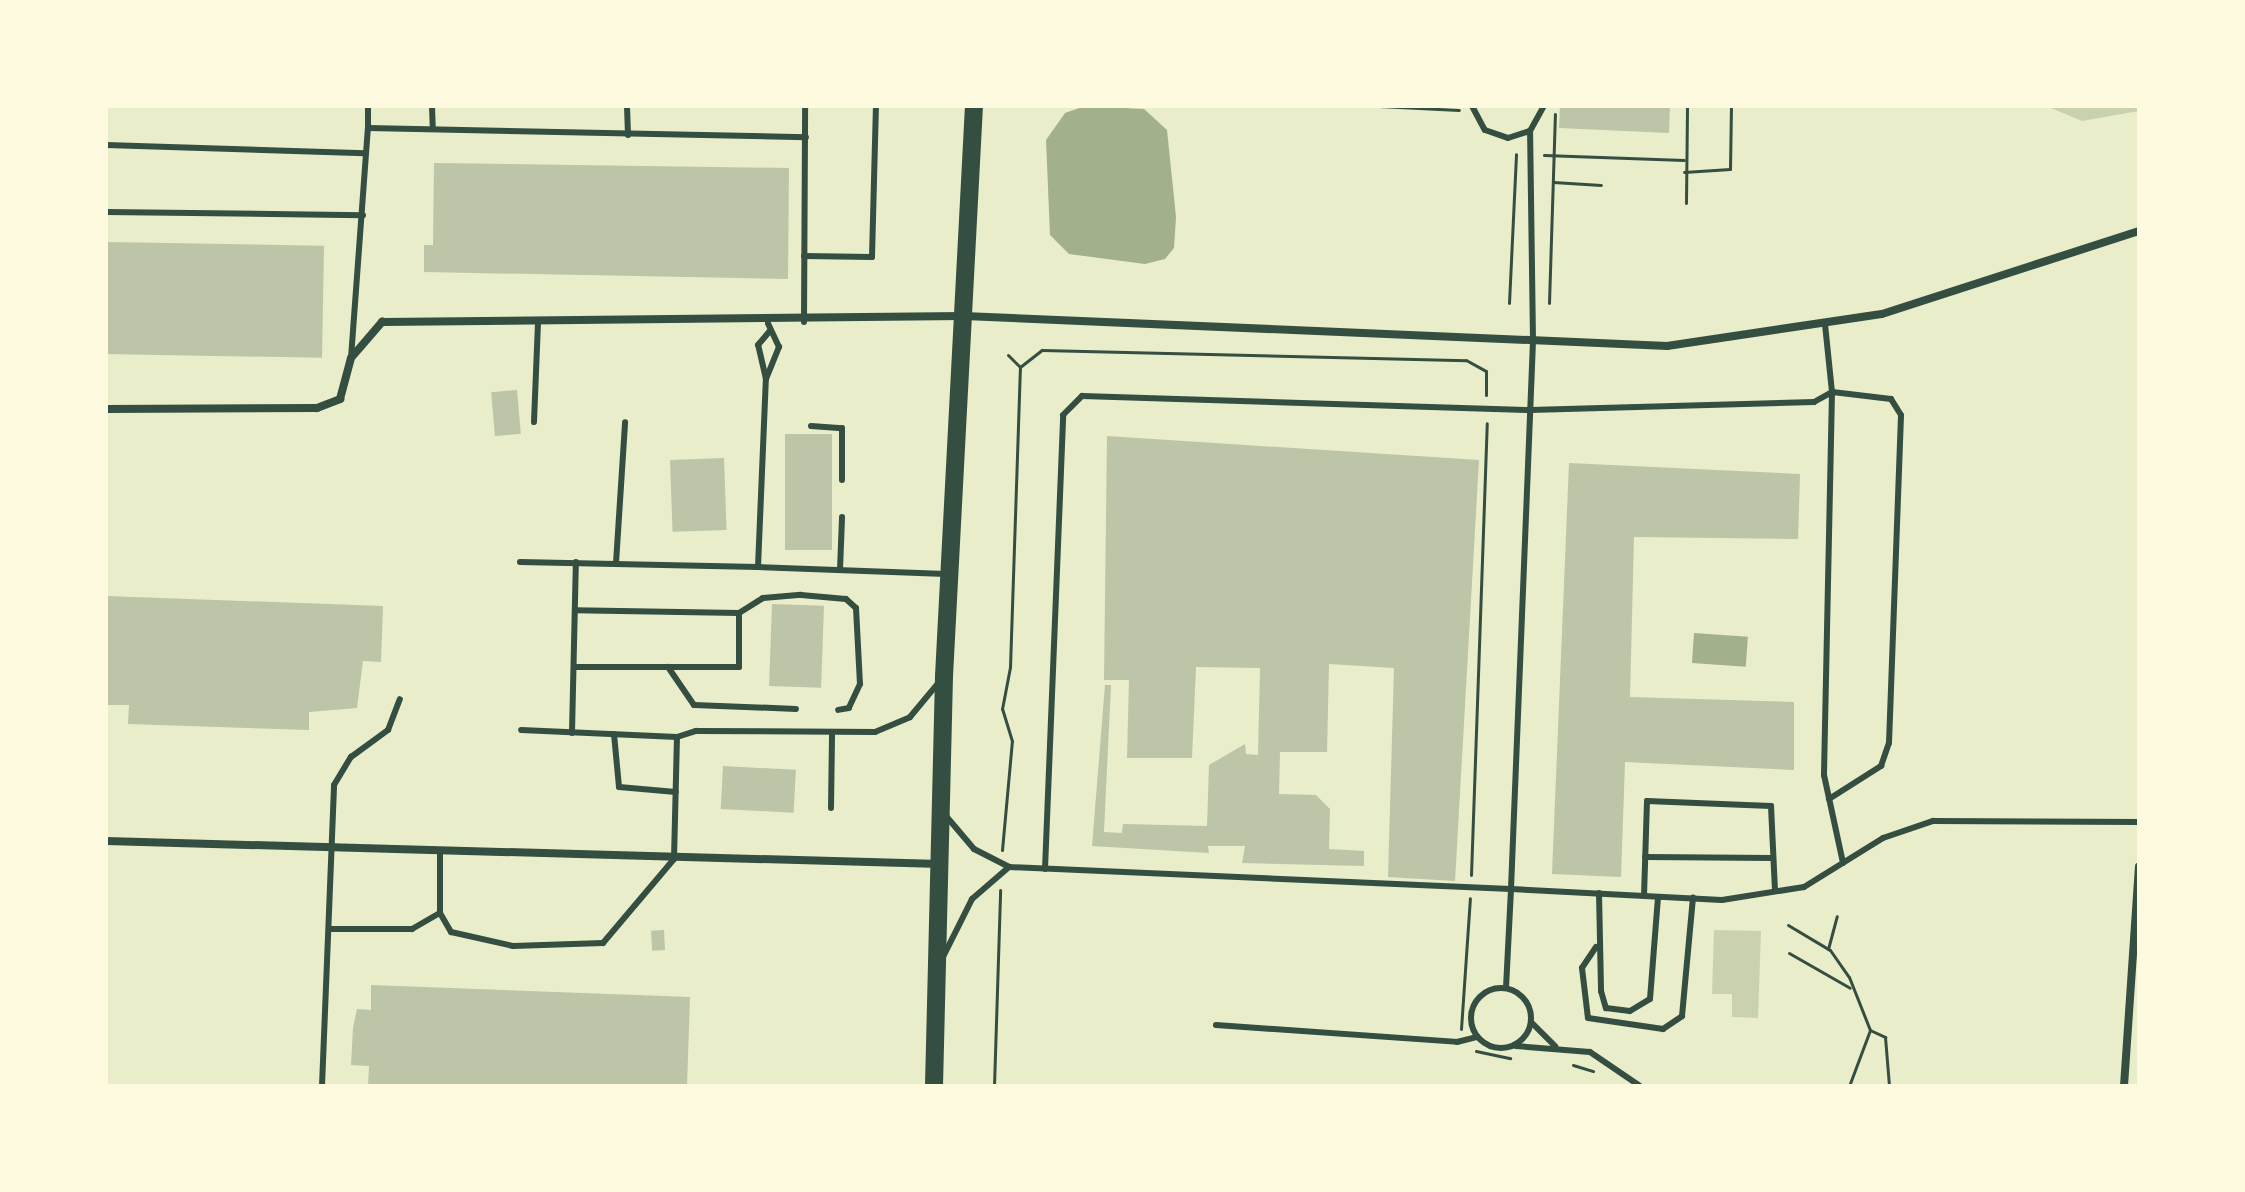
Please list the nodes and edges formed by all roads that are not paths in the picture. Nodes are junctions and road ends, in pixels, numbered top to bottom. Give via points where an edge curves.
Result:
1 (368, 106) edge
2 (432, 106) edge
3 (627, 106) edge
4 (805, 106) edge
5 (876, 106) edge
6 (974, 106) edge
7 (1472, 106) edge
8 (1544, 106) edge
9 (368, 128) junction
10 (433, 129) junction
11 (1530, 131) junction
12 (628, 135) junction
13 (806, 137) junction
14 (106, 145) edge
15 (365, 153) junction
16 (106, 212) edge
17 (363, 215) junction
18 (2139, 231) edge
19 (804, 256) junction
20 (964, 316) junction
21 (804, 322) junction
22 (538, 323) junction
23 (1825, 324) junction
24 (768, 328) junction
25 (1533, 341) junction
26 (351, 358) junction
27 (766, 379) junction
28 (1832, 392) junction
29 (106, 409) edge
30 (1530, 410) junction
31 (534, 422) dead end
32 (625, 422) dead end
33 (811, 426) dead end
34 (842, 480) dead end
35 (842, 517) dead end
36 (520, 562) dead end
37 (576, 562) junction
38 (616, 563) junction
39 (758, 567) junction
40 (840, 570) junction
41 (953, 574) junction
42 (575, 610) junction
43 (739, 613) junction
44 (574, 667) junction
45 (668, 667) junction
46 (944, 676) junction
47 (400, 699) dead end
48 (796, 709) dead end
49 (838, 710) dead end
50 (521, 730) dead end
51 (572, 733) junction
52 (614, 734) junction
53 (832, 735) junction
54 (677, 737) junction
55 (676, 792) junction
56 (1829, 799) junction
57 (831, 808) dead end
58 (942, 811) junction
59 (2139, 822) edge
60 (106, 841) edge
61 (333, 846) junction
62 (440, 850) junction
63 (1645, 857) junction
64 (1773, 858) junction
65 (674, 859) junction
66 (1843, 863) junction
67 (941, 864) junction
68 (1009, 867) junction
69 (2139, 867) edge
70 (1045, 869) junction
71 (1511, 889) junction
72 (1775, 891) junction
73 (1599, 893) junction
74 (1644, 896) junction
75 (1658, 897) junction
76 (1693, 898) junction
77 (440, 913) junction
78 (329, 929) junction
79 (1596, 947) junction
80 (938, 968) junction
81 (1506, 988) junction
82 (1532, 1022) junction
83 (1216, 1025) dead end
84 (1477, 1037) junction
85 (1514, 1046) junction
86 (1555, 1046) junction
87 (322, 1086) edge
88 (934, 1086) edge
89 (1640, 1086) edge
90 (2124, 1086) edge

1 - 9 lane
2 - 10 lane
3 - 12 lane
4 - 13 lane
5 - 19 lane via 872,257
6 - 20 main road
7 - 11 lane via 1496,136
8 - 11 lane
9 - 10 lane
9 - 15 lane
10 - 12 lane
11 - 25 lane
12 - 13 lane
13 - 19 lane
14 - 15 lane
15 - 17 lane
16 - 17 lane
17 - 26 lane
18 - 23 street via 1882,314
19 - 21 lane
20 - 21 street
20 - 25 street
20 - 41 main road
21 - 24 street
22 - 24 street
22 - 26 street via 382,322
22 - 31 lane
23 - 25 street via 1667,346
23 - 28 lane
24 - 27 lane via 758,345
24 - 27 lane via 779,347
25 - 30 lane
26 - 29 street via 340,399 317,408
27 - 39 lane
28 - 30 lane via 1814,402
28 - 56 lane
28 - 56 lane via 1891,399 1901,415 1889,743 1881,766
30 - 70 lane via 1100,392 1082,396 1063,415
30 - 71 lane
32 - 38 lane
33 - 34 lane via 842,428
35 - 40 lane
36 - 37 lane
37 - 38 lane
37 - 42 lane
38 - 39 lane
39 - 40 lane
40 - 41 lane
41 - 46 main road
42 - 43 lane
42 - 44 lane
43 - 45 lane via 739,667
43 - 49 lane via 763,598 801,595 846,599 856,608 860,684 849,708
44 - 45 lane
44 - 51 lane
45 - 48 lane via 694,705
46 - 53 lane via 896,726
46 - 58 main road
47 - 61 lane via 388,730 338,775
50 - 51 lane
51 - 52 lane
52 - 54 lane
52 - 55 lane via 619,787
53 - 54 lane via 696,731
53 - 57 lane
54 - 55 lane
55 - 65 lane
56 - 66 lane
58 - 67 main road
58 - 68 lane via 974,849
59 - 66 lane via 1933,821
60 - 61 street
61 - 62 street
61 - 78 lane
62 - 65 street
62 - 77 lane
63 - 64 lane
63 - 64 lane via 1647,801 1771,806
63 - 74 lane
64 - 72 lane
65 - 67 street
65 - 77 lane via 603,943 477,944 451,932
66 - 72 lane via 1804,887
67 - 80 main road
68 - 70 lane
68 - 80 lane via 972,899
69 - 90 street
70 - 71 lane
71 - 73 lane
71 - 81 lane
72 - 76 lane
73 - 74 lane
73 - 79 lane
74 - 75 lane
75 - 76 lane
75 - 79 lane via 1650,999 1630,1011 1606,1008
76 - 79 lane via 1682,1016 1663,1029 1588,1018 1582,968
77 - 78 lane via 412,929
78 - 87 lane
80 - 88 main road
81 - 82 lane via 1529,1003
81 - 84 lane via 1486,991 1473,1007
82 - 85 lane
82 - 86 lane
83 - 84 lane
84 - 85 lane via 1494,1048
85 - 86 lane
86 - 89 lane via 1590,1052

